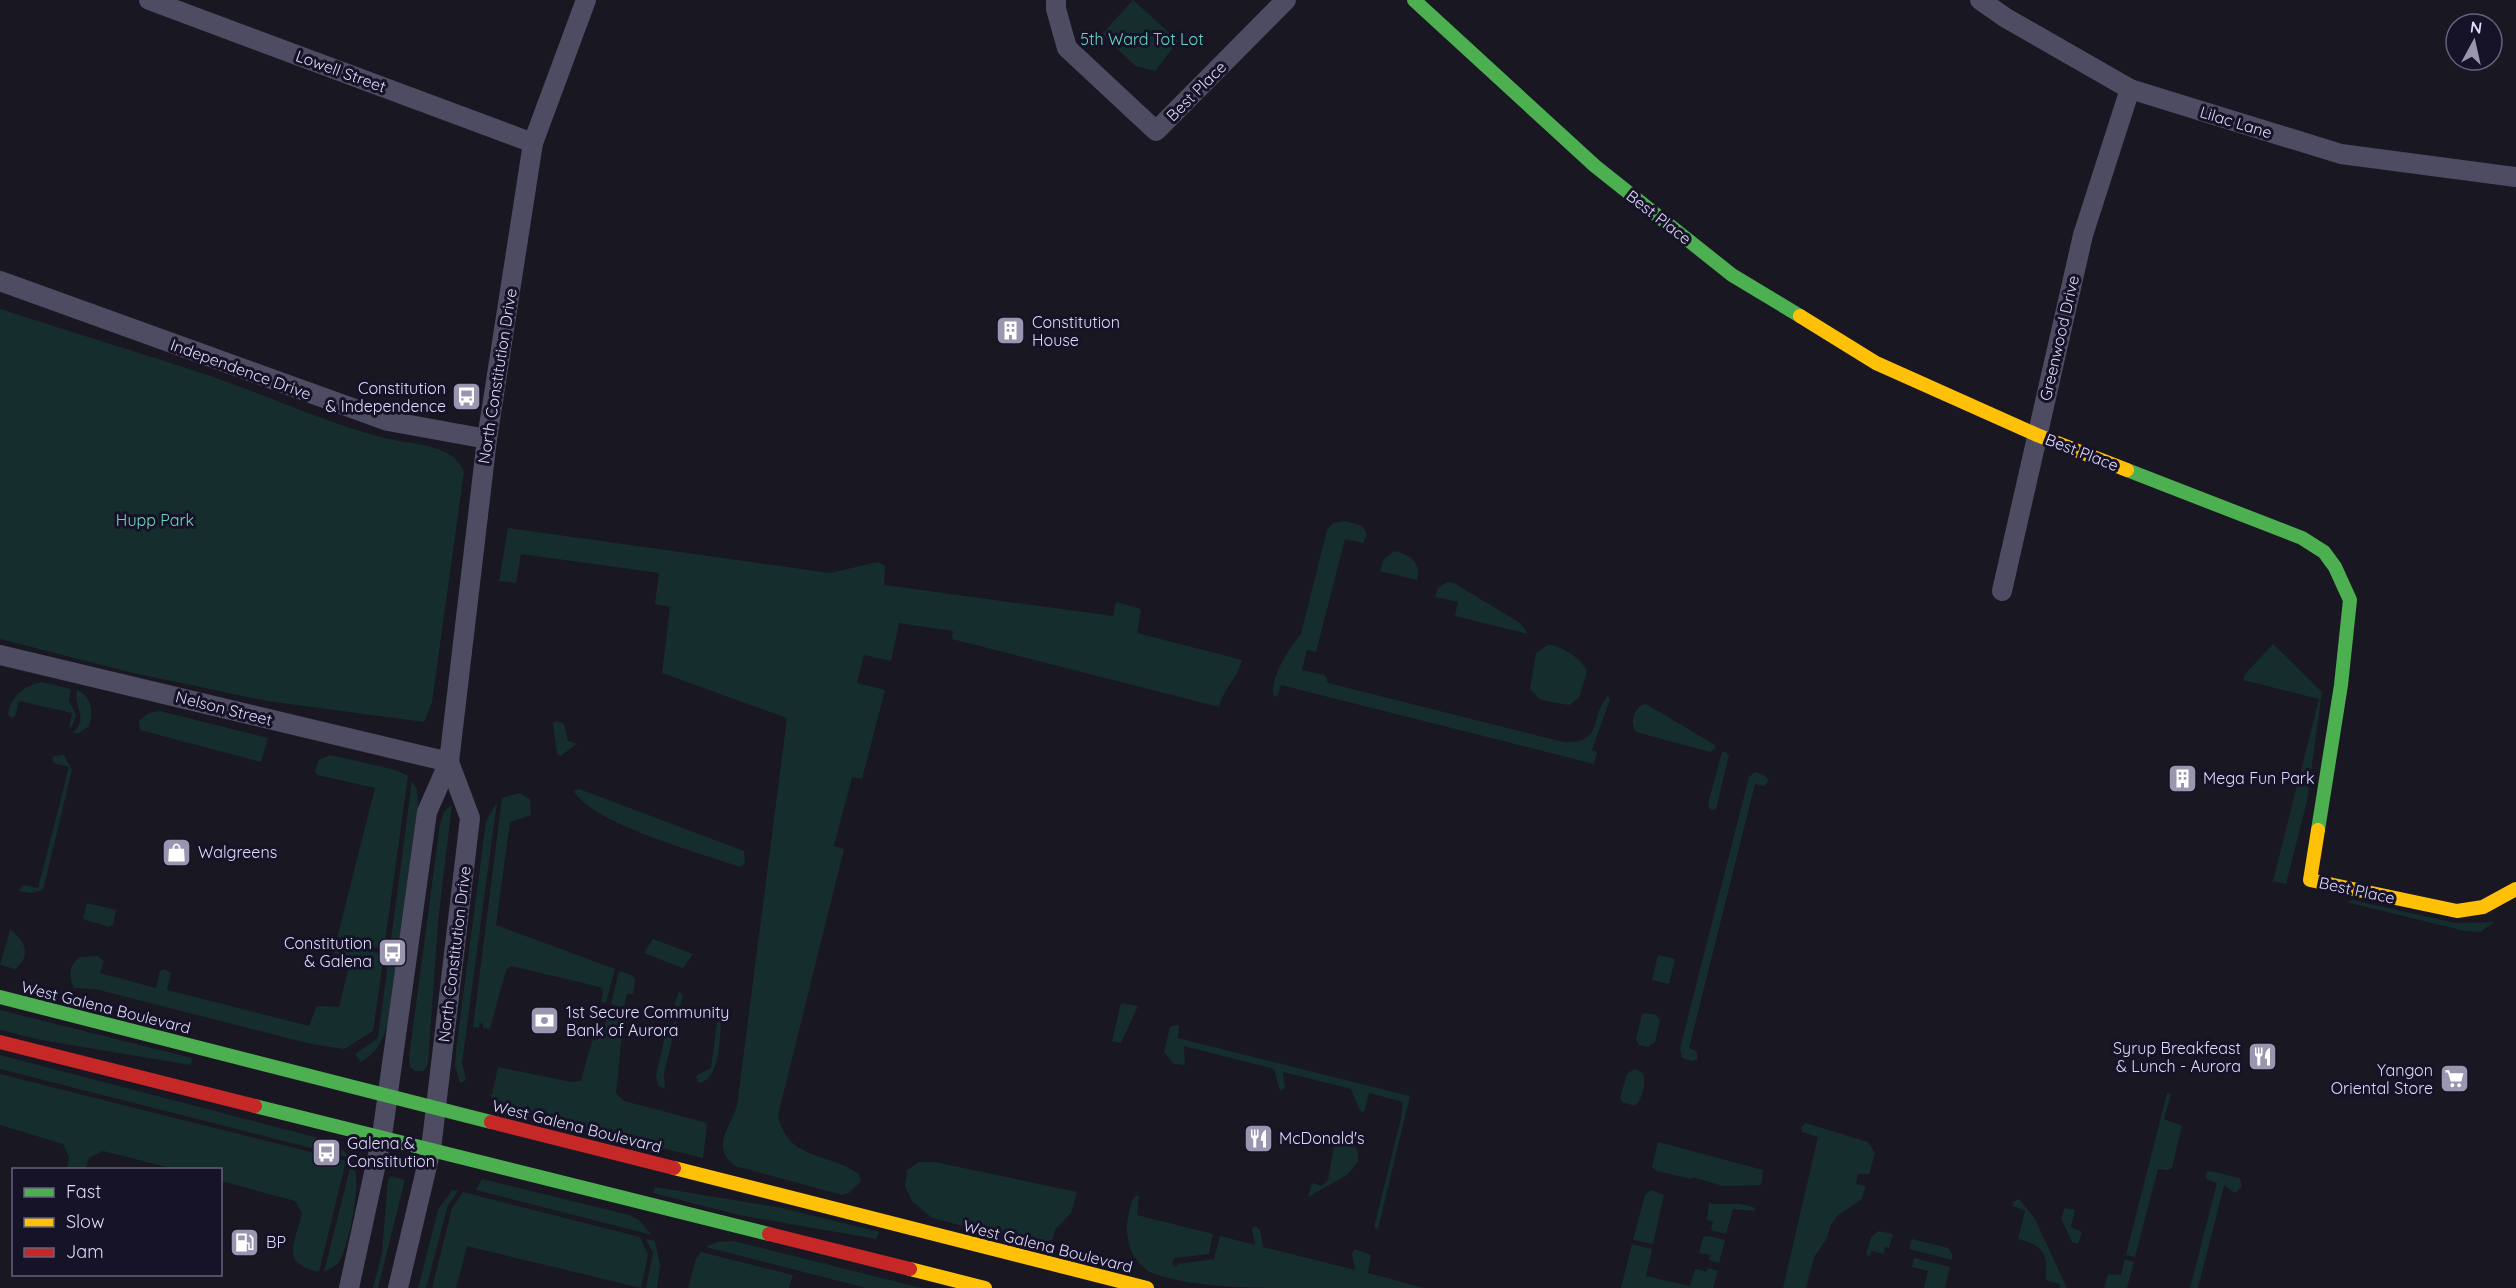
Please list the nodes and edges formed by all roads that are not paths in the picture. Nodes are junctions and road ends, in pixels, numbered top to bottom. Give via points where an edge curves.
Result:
1 (148, 0) edge
2 (586, 0) edge
3 (1056, 0) edge
4 (1286, 0) edge
5 (1414, 0) edge
6 (1980, 0) edge
7 (2130, 89) junction
8 (533, 143) junction
9 (2516, 177) edge
10 (0, 280) edge
11 (2037, 435) junction
12 (487, 439) junction
13 (2002, 591) dead end
14 (0, 655) edge
15 (448, 762) junction
16 (2516, 889) edge
17 (0, 997) edge
18 (0, 1041) edge
19 (387, 1094) junction
20 (436, 1108) junction
21 (382, 1136) junction
22 (432, 1149) junction
23 (348, 1288) edge
24 (398, 1288) edge
25 (985, 1288) edge
26 (1147, 1288) edge

1 - 8 street, Lowell Street
2 - 8 street, North Constitution Drive
3 - 4 street, Best Place via 1067,48 1156,131
5 - 11 main road, Best Place via 1595,166 1732,275 1876,363
6 - 7 street, Lilac Lane
7 - 9 street, Lilac Lane via 2341,154
7 - 11 street, Greenwood Drive via 2083,235
8 - 12 street, North Constitution Drive
10 - 12 street, Independence Drive via 388,421
11 - 13 street, Greenwood Drive
11 - 16 main road, Best Place via 2302,538 2324,552 2336,567 2350,600 2341,685 2310,880 2457,911 2483,907
12 - 15 street, North Constitution Drive
14 - 15 street, Nelson Street
15 - 19 street, North Constitution Drive via 427,812
15 - 20 street, North Constitution Drive via 470,818
17 - 19 main road, West Galena Boulevard
18 - 21 main road
19 - 20 main road, West Galena Boulevard
19 - 21 street, North Constitution Drive
20 - 22 street, North Constitution Drive
20 - 26 main road, West Galena Boulevard
21 - 22 main road
21 - 23 street, North Constitution Drive
22 - 24 street, North Constitution Drive
22 - 25 main road

